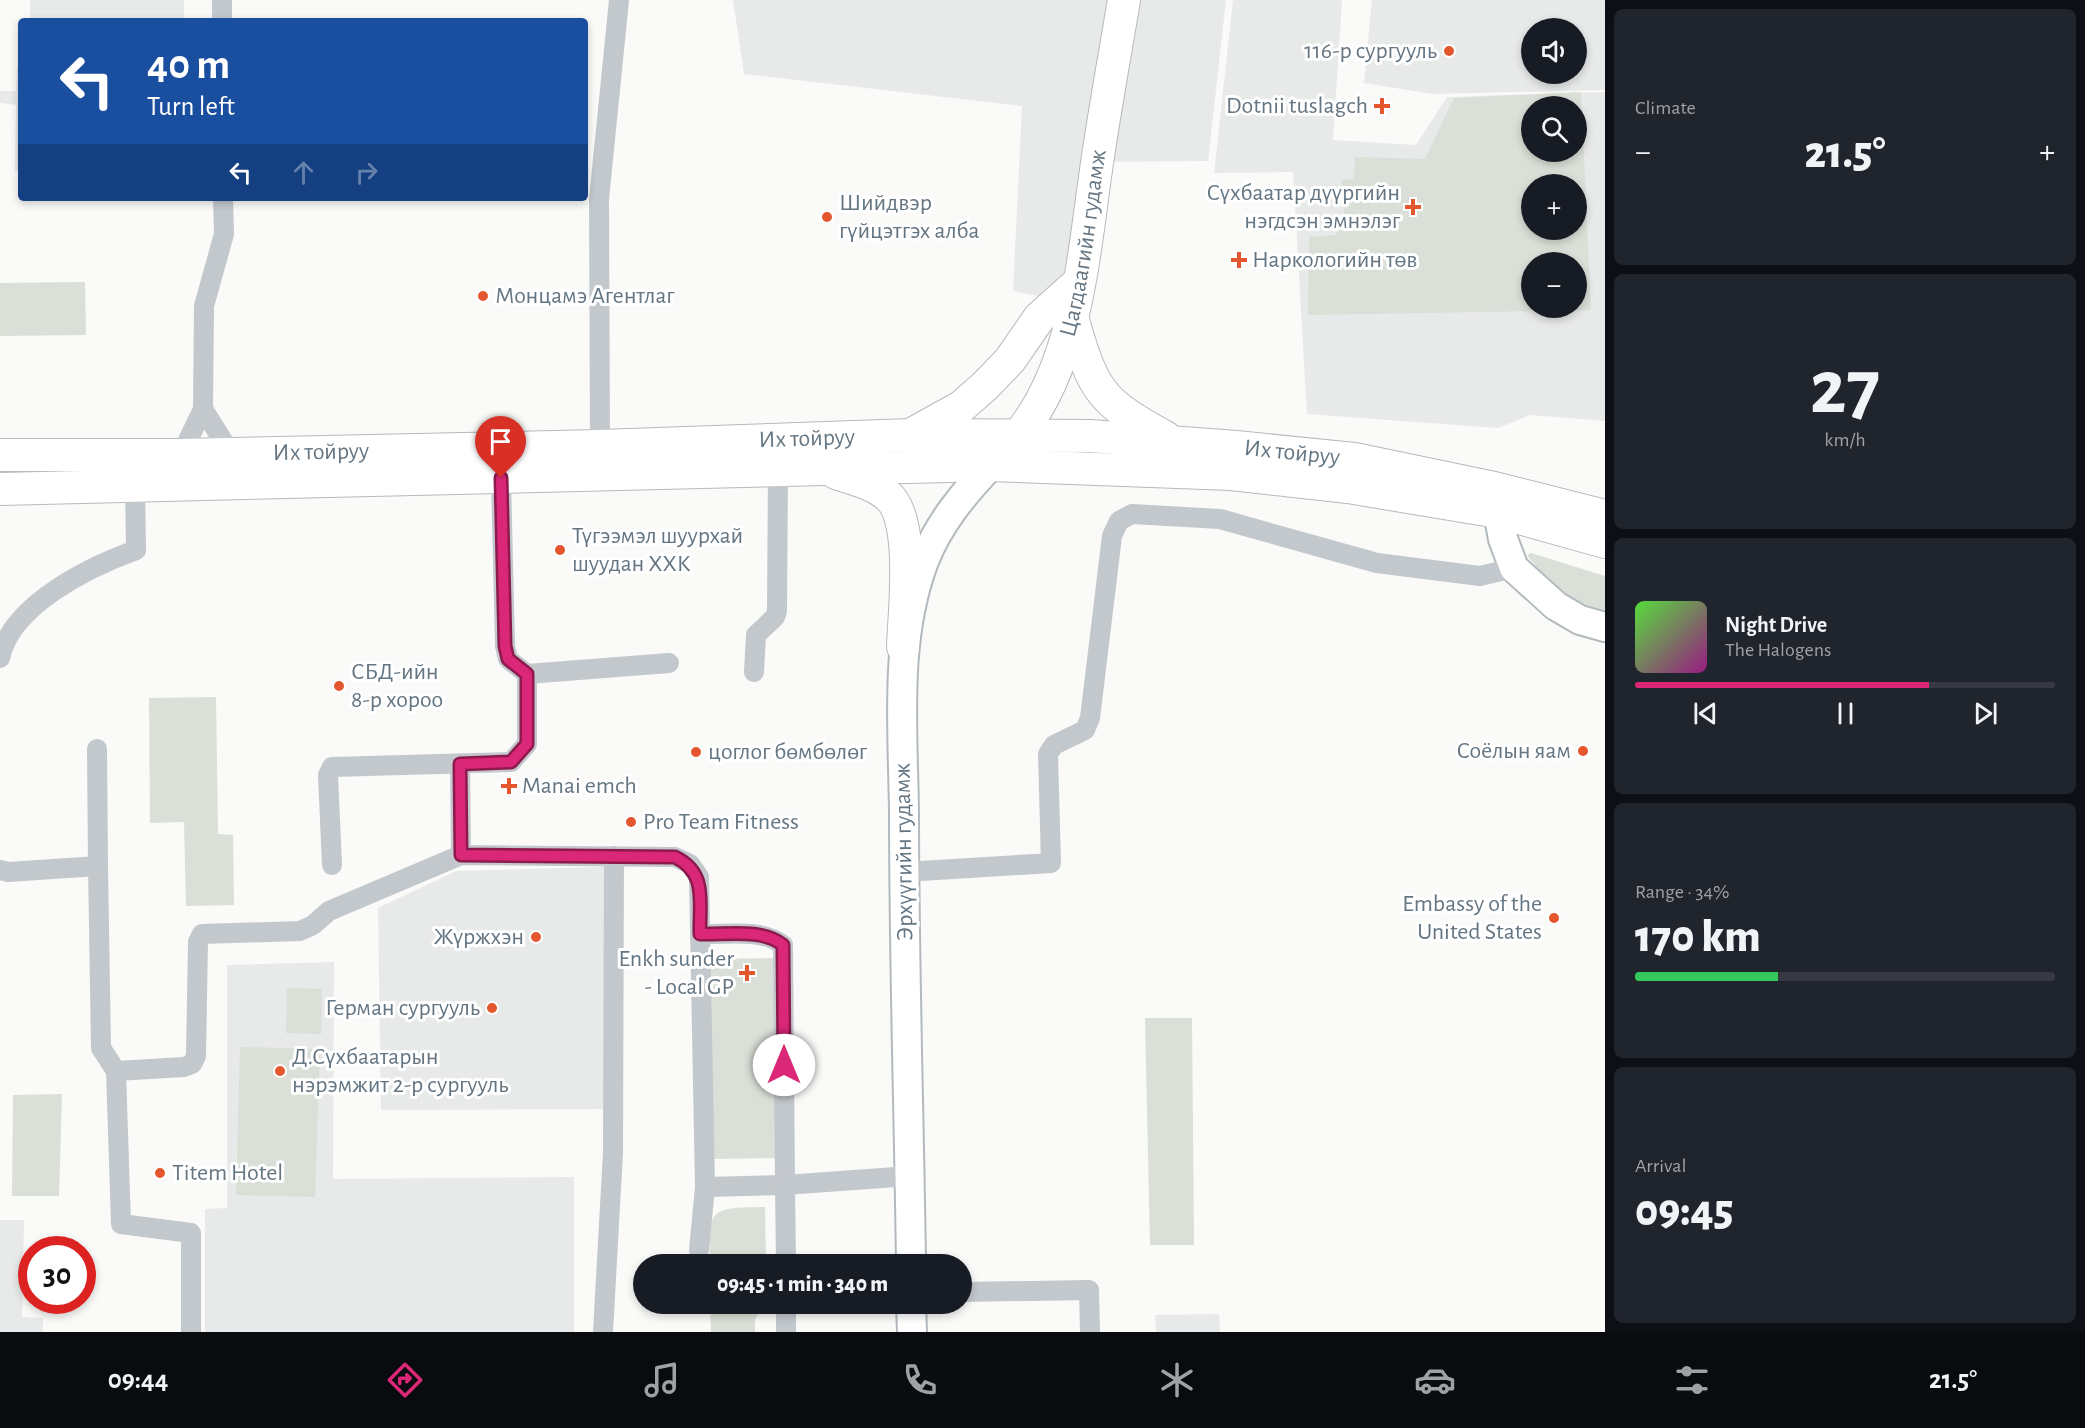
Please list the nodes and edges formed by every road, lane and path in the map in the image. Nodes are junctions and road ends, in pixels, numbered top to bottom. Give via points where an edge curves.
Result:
1 (222, 0) edge
2 (619, 0) edge
3 (1124, 0) edge
4 (222, 18) edge
5 (223, 201) edge
6 (1077, 284) junction
7 (1072, 316) junction
8 (203, 408) junction
9 (910, 435) junction
10 (1019, 435) junction
11 (1173, 441) junction
12 (600, 446) junction
13 (230, 452) junction
14 (0, 455) edge
15 (181, 455) junction
16 (991, 465) junction
17 (821, 468) junction
18 (778, 469) junction
19 (501, 478) junction
20 (135, 485) junction
21 (0, 489) edge
22 (1498, 512) junction
23 (1605, 516) edge
24 (1605, 542) edge
25 (1514, 568) junction
26 (1605, 627) edge
27 (903, 647) junction
28 (0, 658) edge
29 (669, 663) dead end
30 (754, 672) dead end
31 (527, 674) junction
32 (97, 749) dead end
33 (460, 764) junction
34 (461, 855) junction
35 (614, 856) junction
36 (332, 865) dead end
37 (98, 866) junction
38 (0, 870) edge
39 (904, 872) junction
40 (700, 934) junction
41 (116, 1071) junction
42 (910, 1176) junction
43 (785, 1185) junction
44 (705, 1187) junction
45 (699, 1250) dead end
46 (786, 1254) edge
47 (911, 1254) edge
48 (972, 1292) edge
49 (786, 1314) edge
50 (911, 1314) edge
51 (191, 1332) edge
52 (603, 1332) edge
53 (786, 1332) edge
54 (912, 1332) edge
55 (1090, 1332) edge

1 - 4 street
2 - 12 street via 599,199
3 - 6 main road, Цагдаагийн гудамж
5 - 8 street via 224,234 204,306
6 - 7 main road, Цагдаагийн гудамж
6 - 9 main road via 1039,318 986,386 961,407
7 - 10 main road, Цагдаагийн гудамж via 1051,385
7 - 11 main road via 1086,366 1099,389 1115,407
8 - 13 street
8 - 15 street
9 - 10 main road, Их тойруу
9 - 12 main road, Их тойруу
10 - 11 main road, Их тойруу
10 - 16 main road, Цагдаагийн гудамж
11 - 23 main road, Их тойруу via 1354,459
12 - 13 main road, Их тойруу
13 - 15 main road, Их тойруу
14 - 15 main road, Их тойруу
16 - 17 main road, Их тойруу
16 - 22 main road, Их тойруу via 1231,474 1348,487
16 - 27 main road, Эрхүүгийн гудамж via 939,529 924,561
17 - 18 main road, Их тойруу
17 - 27 main road via 871,485 889,496 898,509 904,529
18 - 19 main road, Их тойруу
18 - 30 street via 777,611 772,621 756,634
19 - 20 main road, Их тойруу
19 - 31 street via 505,646 508,659
20 - 21 main road, Их тойруу
20 - 28 street via 136,550 76,576 24,616 3,642
22 - 24 main road, Их тойруу
22 - 25 main road
25 - 26 main road via 1556,606 1580,620
25 - 39 street via 1480,576 1377,563 1220,519 1132,514 1119,521 1112,536 1090,718 1085,730 1054,745 1048,754 1051,863
27 - 39 main road, Эрхүүгийн гудамж
29 - 31 street
31 - 33 street via 527,744 522,753 511,762
32 - 37 street
33 - 34 street
33 - 36 street via 332,767 328,775
34 - 35 street
34 - 41 street via 329,910 300,931 202,934 198,942 196,1056 192,1064
35 - 40 street via 675,857 690,864 699,877
35 - 52 street via 613,1152
37 - 38 street via 8,873
37 - 41 street via 100,1048
39 - 42 main road, Эрхүүгийн гудамж
40 - 43 street via 759,935 775,938 783,945
40 - 44 street
41 - 51 street via 121,1224 191,1233
42 - 43 street
42 - 47 main road, Эрхүүгийн гудамж
43 - 44 street
43 - 46 street
44 - 45 street
48 - 55 street via 1089,1290
49 - 53 street
50 - 54 main road

